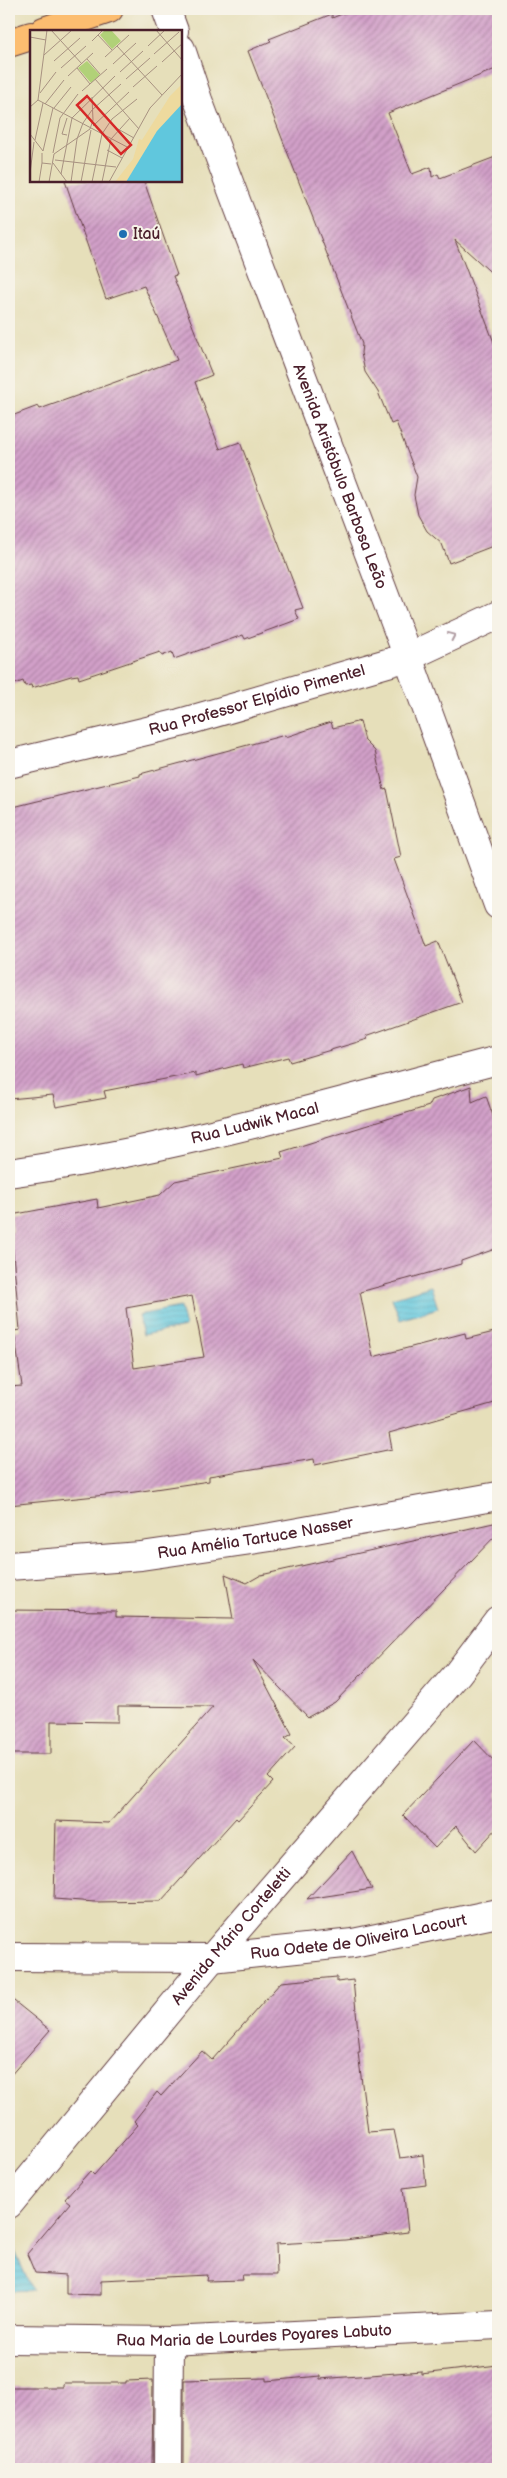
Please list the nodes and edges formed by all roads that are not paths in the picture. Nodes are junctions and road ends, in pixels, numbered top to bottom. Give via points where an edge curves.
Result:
1 (109, 9) edge
2 (166, 9) edge
3 (47, 30) edge
4 (174, 30) edge
5 (30, 36) edge
6 (9, 43) edge
7 (182, 52) edge
8 (498, 615) edge
9 (408, 656) junction
10 (9, 764) edge
11 (498, 905) edge
12 (498, 1060) edge
13 (9, 1173) edge
14 (498, 1496) edge
15 (9, 1566) edge
16 (498, 1620) edge
17 (498, 1640) edge
18 (458, 1673) junction
19 (498, 1913) edge
20 (9, 1957) edge
21 (212, 1958) junction
22 (9, 2204) edge
23 (498, 2325) edge
24 (9, 2339) edge
25 (169, 2341) junction
26 (168, 2469) edge

1 - 3 main road
2 - 4 street
5 - 6 main road
7 - 9 street, Avenida Aristóbulo Barbosa Leão
9 -> 8 street, Rua Professor Elpídio Pimentel
9 - 10 street, Rua Professor Elpídio Pimentel via 180,723
9 - 11 street, Avenida Aristóbulo Barbosa Leão
12 - 13 street, Rua Ludwik Macal via 195,1139
14 - 15 street, Rua Amélia Tartuce Nasser via 141,1556
16 - 18 street, Avenida Mário Corteletti
17 - 18 street, Avenida Mário Corteletti
18 - 21 street, Avenida Mário Corteletti
19 - 21 street, Rua Odete de Oliveira Lacourt via 353,1943
20 - 21 street, Rua Odete de Oliveira Lacourt
21 - 22 street, Avenida Mário Corteletti
23 - 25 street, Rua Maria de Lourdes Poyares Labuto
24 - 25 street, Rua Maria de Lourdes Poyares Labuto
25 - 26 street

